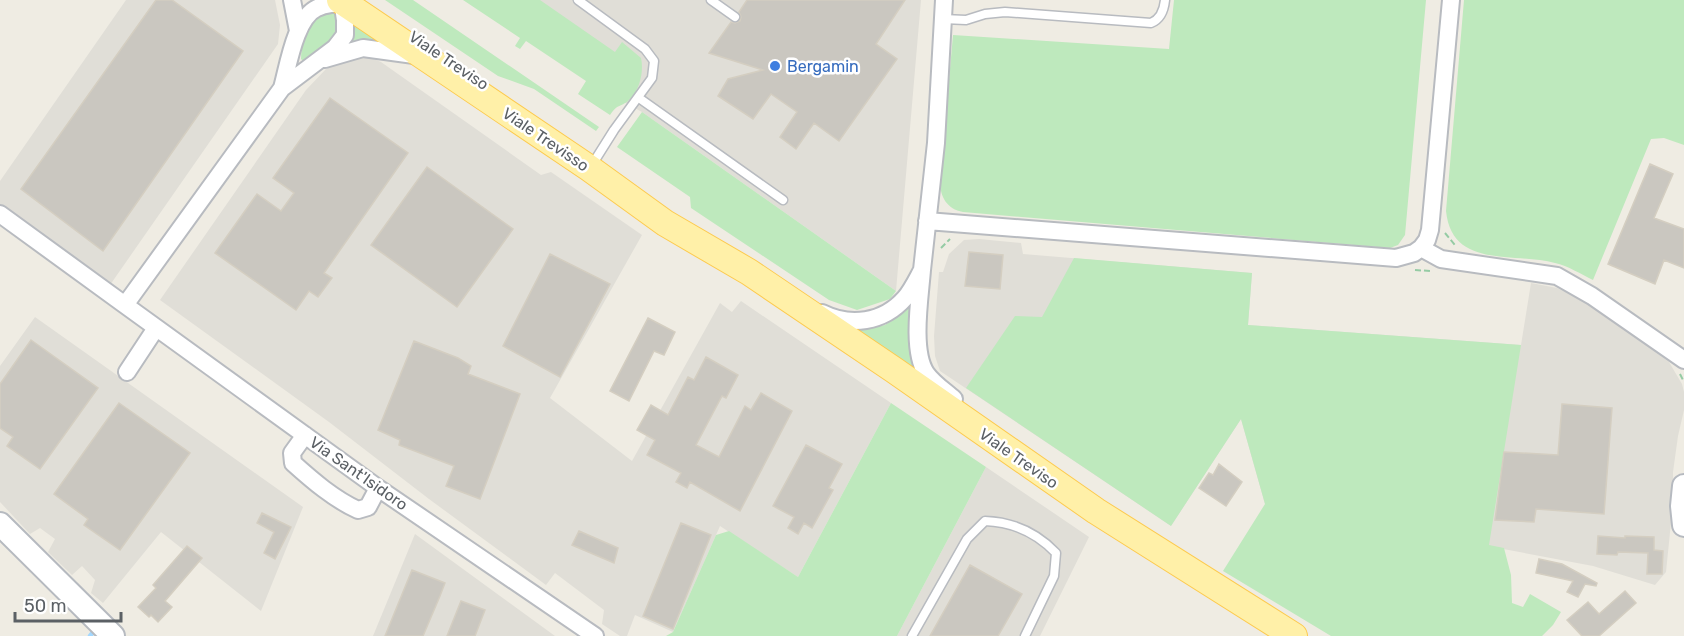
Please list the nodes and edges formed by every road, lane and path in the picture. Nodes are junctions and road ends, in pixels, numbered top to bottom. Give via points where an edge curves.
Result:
1 (292, 0) edge
2 (578, 0) edge
3 (711, 0) edge
4 (944, 0) edge
5 (1165, 0) edge
6 (1451, 0) edge
7 (347, 1) edge
8 (735, 16) dead end
9 (943, 19) junction
10 (298, 30) junction
11 (423, 57) junction
12 (316, 62) junction
13 (282, 88) junction
14 (639, 98) junction
15 (529, 128) junction
16 (597, 157) junction
17 (783, 200) dead end
18 (0, 214) edge
19 (927, 221) junction
20 (665, 223) junction
21 (955, 237) dead end
22 (941, 248) dead end
23 (1421, 248) junction
24 (1409, 269) dead end
25 (922, 270) junction
26 (1432, 271) dead end
27 (749, 272) junction
28 (125, 305) junction
29 (156, 328) junction
30 (1681, 364) edge
31 (127, 372) dead end
32 (1684, 382) edge
33 (305, 435) junction
34 (1684, 486) edge
35 (378, 488) junction
36 (1096, 511) junction
37 (0, 524) edge
38 (1684, 525) edge
39 (113, 636) edge
40 (595, 636) edge
41 (912, 636) edge
42 (1025, 636) edge
43 (1294, 636) edge

1 - 10 street
2 - 14 lane via 645,49 654,60 652,78
3 - 8 lane
4 - 9 street
5 - 9 lane via 1161,15 1151,23 1005,12 966,20
6 - 23 street via 1430,230
7 - 10 street via 316,8
7 - 11 main road, Viale Trevisso
7 - 12 street via 345,35
7 - 16 main road, Viale Treviso via 481,81
9 - 19 street
10 - 13 street
11 - 12 street via 363,48
11 - 15 main road, Viale Trevisso
12 - 13 street
13 - 28 street
14 - 16 lane
14 - 17 lane
15 - 16 lane via 539,129 587,160
15 - 20 main road, Viale Trevisso
16 - 20 lane via 596,166 651,206
16 - 27 main road, Viale Treviso
18 - 28 street, Via Sant'Isidoro
19 - 23 street via 1396,258
19 - 25 street
20 - 27 main road, Viale Trevisso
21 - 22 path
23 - 30 street via 1441,259 1557,276 1592,296
24 - 26 path
25 - 27 street via 896,307 866,321 829,316
25 - 36 street via 918,329 921,363 927,374 974,416 1035,458
27 - 36 main road, Viale Treviso
28 - 29 street, Via Sant'Isidoro
29 - 31 street
29 - 33 street, Via Sant'Isidoro
30 - 32 path
33 - 35 street, Via Sant'Isidoro
33 - 35 street via 292,453 293,463 345,504 358,510 368,507
34 - 38 street
35 - 40 street, Via Sant'Isidoro
36 - 43 main road, Viale Treviso
37 - 39 street
41 - 42 lane via 967,539 985,521 1004,522 1044,540 1056,553 1054,576

